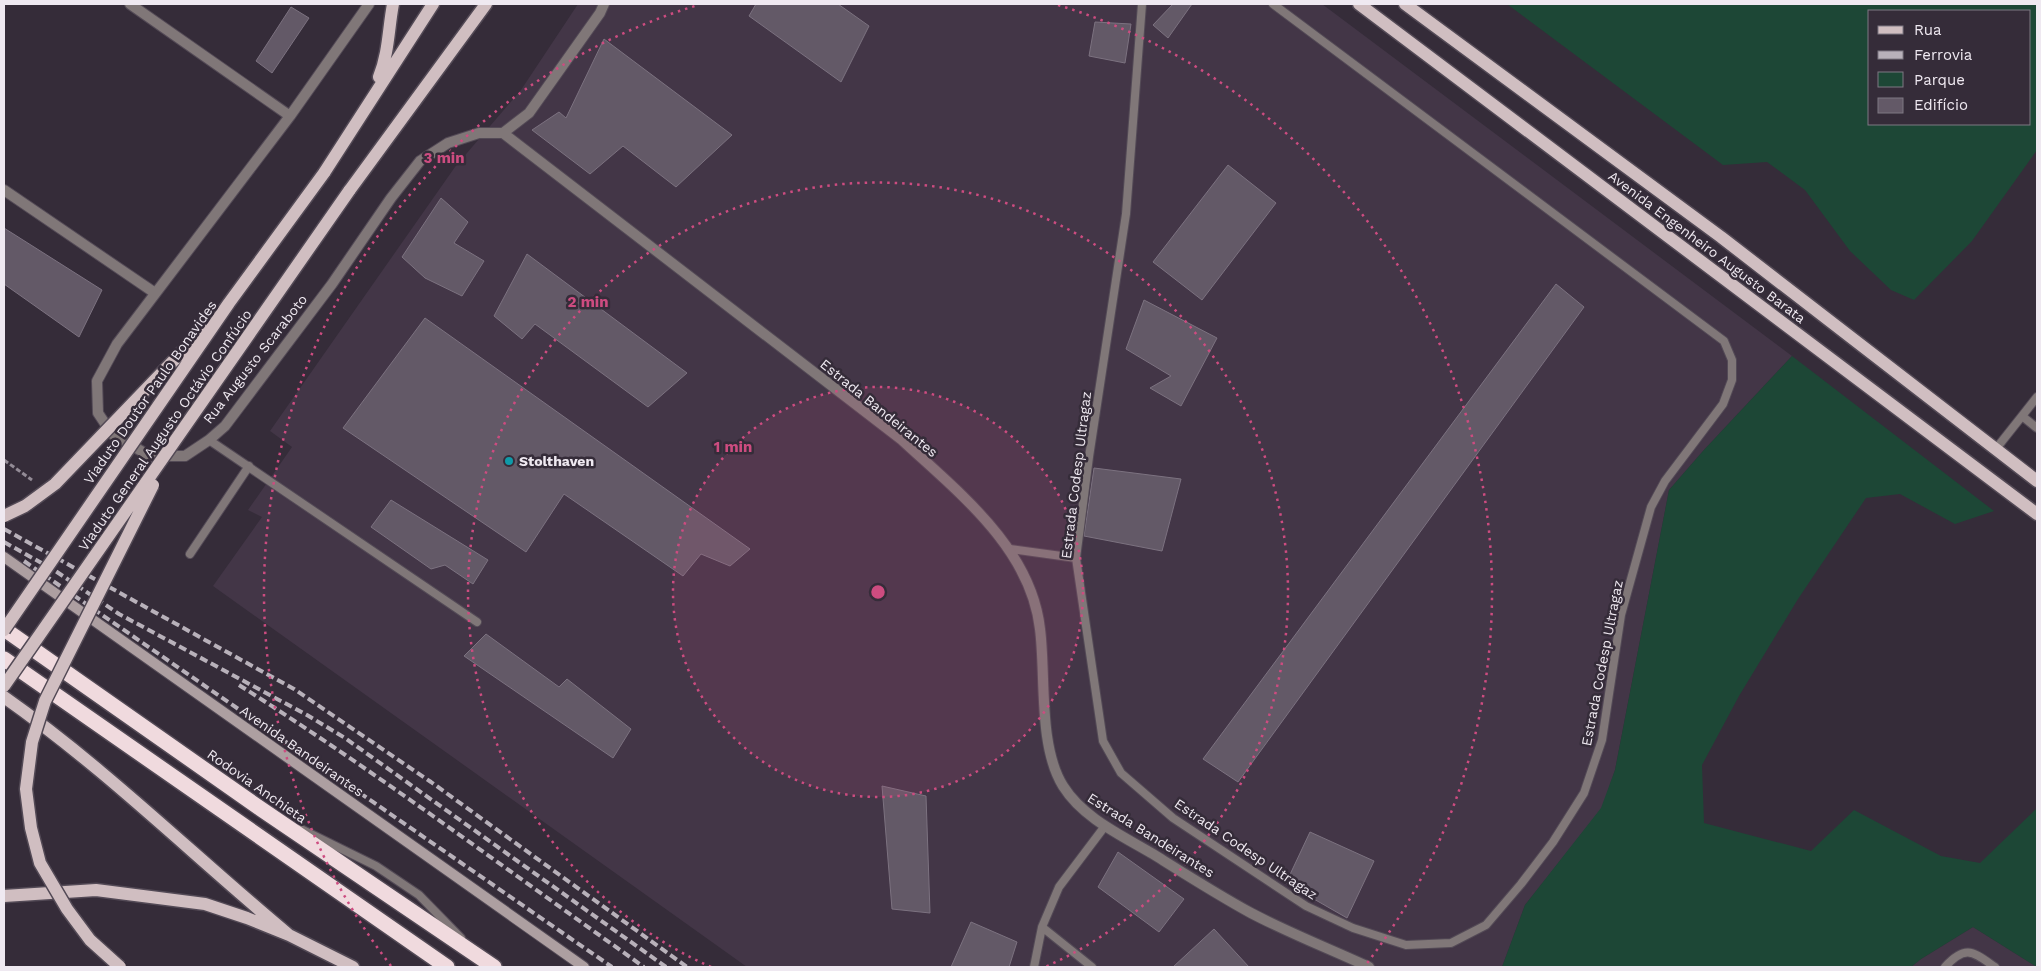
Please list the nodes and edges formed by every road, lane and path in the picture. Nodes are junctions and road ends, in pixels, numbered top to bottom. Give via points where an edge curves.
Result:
1 (130, 4) edge
2 (369, 4) edge
3 (393, 4) edge
4 (433, 4) edge
5 (486, 4) edge
6 (604, 4) edge
7 (1142, 4) edge
8 (1273, 4) edge
9 (1360, 4) edge
10 (1405, 4) edge
11 (372, 98) junction
12 (290, 116) junction
13 (503, 133) junction
14 (4, 190) edge
15 (156, 293) junction
16 (229, 303) junction
17 (2037, 397) edge
18 (2022, 416) junction
19 (2037, 428) edge
20 (209, 440) junction
21 (172, 446) junction
22 (1995, 450) junction
23 (4, 460) edge
24 (249, 466) junction
25 (32, 480) dead end
26 (2037, 480) edge
27 (2037, 514) edge
28 (4, 516) edge
29 (1010, 549) junction
30 (190, 554) dead end
31 (4, 557) edge
32 (1076, 558) junction
33 (477, 622) dead end
34 (4, 630) edge
35 (4, 659) edge
36 (4, 686) edge
37 (4, 698) edge
38 (1105, 826) junction
39 (4, 896) edge
40 (1042, 927) junction
41 (289, 935) junction
42 (488, 963) edge
43 (120, 967) edge
44 (353, 967) edge
45 (447, 967) edge
46 (584, 967) edge
47 (1034, 967) edge
48 (1092, 967) edge
49 (1369, 967) edge
50 (1944, 967) edge
51 (1995, 967) edge

1 - 12 street
2 - 12 street, Rua Augusto Scaraboto
3 - 11 main road via 388,48
4 - 11 main road
5 - 21 main road, Viaduto General Augusto Octávio Confúcio, bridge via 350,191
6 - 13 street via 528,113
7 - 32 lane, Estrada Codesp Ultragaz via 1126,214
8 - 32 lane, Estrada Codesp Ultragaz via 1724,341 1732,360 1732,380 1723,404 1665,480 1651,507 1621,615 1602,740 1584,793 1548,849 1486,924 1451,943 1406,945 1352,928 1306,906 1173,818 1121,773 1103,741
9 - 27 main road, Avenida Engenheiro Augusto Barata
10 - 22 main road, Avenida Engenheiro Augusto Barata via 1721,237
11 - 16 main road, Viaduto Doutor Paulo Bonavides, bridge via 324,173
12 - 15 street, Rua Augusto Scaraboto
13 - 20 street, Rua Augusto Scaraboto via 479,133 448,143 420,161 326,292 224,426
13 - 29 street, Estrada Bandeirantes via 902,440 961,495
14 - 15 street
15 - 20 street, Rua Augusto Scaraboto via 117,344 97,381 98,413 112,434 150,456 184,456
16 - 28 main road, bridge via 55,484 25,506
16 - 34 main road, Viaduto Doutor Paulo Bonavides, bridge
17 - 18 lane
18 - 19 lane
18 - 22 lane
20 - 24 lane
21 - 36 main road, Viaduto General Augusto Octávio Confúcio, bridge
21 - 43 main road, bridge via 45,701 32,742 26,789 40,863 90,940
22 - 26 main road, Avenida Engenheiro Augusto Barata
23 - 25 path
24 - 30 lane
24 - 33 lane
29 - 32 lane
29 - 38 street, Estrada Bandeirantes via 1031,592 1040,628 1050,756 1062,785 1077,805
31 - 46 main road, Avenida Bandeirantes
34 - 42 highway, Rodovia Anchieta
35 - 45 highway
37 - 41 main road via 84,758
38 - 40 lane via 1059,887
38 - 49 street, Estrada Bandeirantes via 1251,913
39 - 41 main road via 96,890 205,904
40 - 47 lane
40 - 48 lane
41 - 44 main road
50 - 51 lane via 1964,951 1973,952

